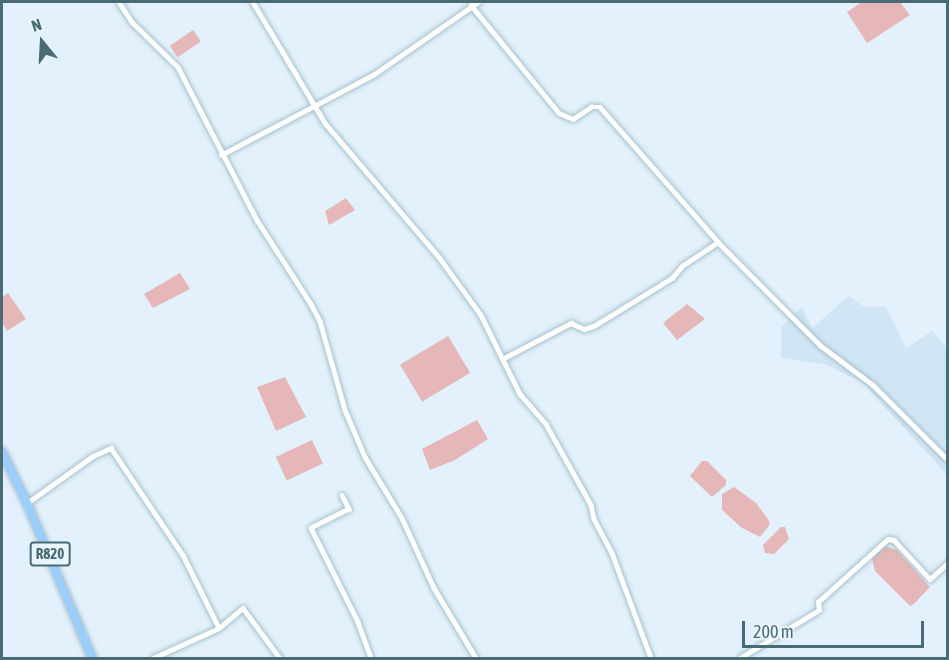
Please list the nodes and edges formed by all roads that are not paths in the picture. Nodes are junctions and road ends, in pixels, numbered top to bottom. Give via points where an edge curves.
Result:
1 (119, 2) edge
2 (253, 2) edge
3 (478, 2) edge
4 (471, 5) junction
5 (221, 155) junction
6 (718, 242) junction
7 (504, 358) junction
8 (2, 452) edge
9 (948, 460) edge
10 (342, 495) dead end
11 (27, 502) junction
12 (948, 563) edge
13 (219, 628) junction
14 (92, 658) edge
15 (153, 658) edge
16 (280, 658) edge
17 (371, 658) edge
18 (476, 658) edge
19 (651, 658) edge
20 (741, 658) edge

1 - 5 street via 132,22 178,67
2 - 7 street via 325,123 440,257 481,315
3 - 4 street
4 - 5 street via 373,75
4 - 6 street via 559,113 573,119 591,107 600,107
5 - 18 street via 320,321 345,410 365,457
6 - 7 street via 682,266 672,278 594,326 587,329 571,323
6 - 9 street via 820,345 873,385
7 - 19 street via 520,394 546,424 591,505
8 - 11 main road, R820
10 - 17 street via 349,508 311,528 358,622
11 - 13 street via 99,452 111,448 183,555
11 - 14 main road, R820
12 - 20 street via 930,579 894,540 888,539 818,602 819,610
13 - 15 street
13 - 16 street via 243,608

